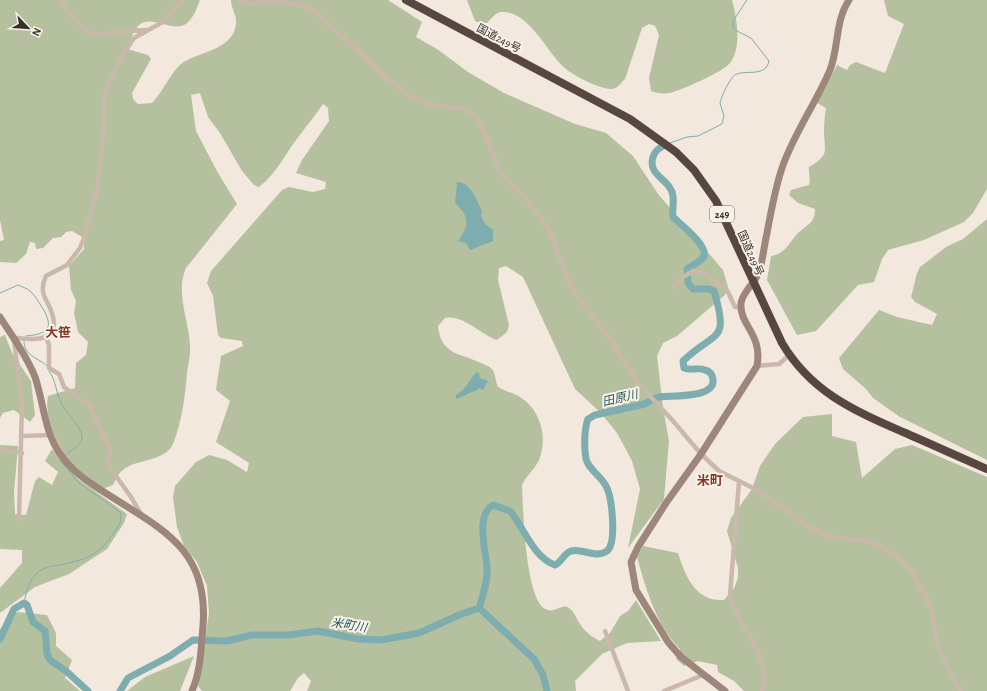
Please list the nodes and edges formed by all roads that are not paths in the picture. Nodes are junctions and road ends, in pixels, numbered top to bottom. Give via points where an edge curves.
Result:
1 (60, 0) edge
2 (181, 0) edge
3 (241, 0) edge
4 (406, 0) edge
5 (849, 0) edge
6 (147, 30) junction
7 (752, 283) junction
8 (674, 287) dead end
9 (741, 307) junction
10 (0, 317) edge
11 (46, 337) junction
12 (16, 340) junction
13 (789, 355) junction
14 (757, 366) junction
15 (51, 435) junction
16 (22, 436) junction
17 (0, 449) edge
18 (22, 453) junction
19 (701, 454) junction
20 (987, 469) edge
21 (739, 482) junction
22 (141, 514) junction
23 (19, 519) dead end
24 (605, 631) dead end
25 (703, 675) junction
26 (192, 691) edge
27 (628, 691) edge
28 (664, 691) edge
29 (725, 691) edge
30 (762, 691) edge
31 (961, 691) edge

1 - 6 street via 76,22 90,33
2 - 6 street via 161,23
3 - 19 street via 253,4 278,1 301,5 315,11 404,93 420,102 462,109 475,116 505,178 526,200 551,234 575,293 637,382
4 - 7 highway, 国道249号 / 249 via 630,119 676,152 694,170 716,202
5 - 7 street via 840,18 830,70 783,167 774,198 760,270
6 - 11 street via 134,38 126,50 105,93 97,191 84,238 67,265 46,276 43,284 44,296 55,324
7 - 9 street via 742,300
7 - 13 highway, 国道249号 / 249
8 - 9 street via 682,277 693,272 703,273 727,290 735,307
9 - 14 street via 742,314 758,344
10 - 12 street
11 - 12 street
11 - 22 street via 49,345 49,368 59,374 64,387 90,406 110,449 108,465
12 - 15 street via 35,377
12 - 16 street via 22,396
13 - 14 street via 779,364
13 - 20 highway, 国道249号 / 249 via 813,382 842,404
14 - 19 street
15 - 16 street
15 - 22 street via 60,454 79,474
16 - 18 street
17 - 18 street
18 - 23 street
19 - 21 street via 719,471
19 - 25 street via 638,547 632,557 632,567 636,590 664,636 681,657
21 - 30 street via 730,595 732,606 764,667
21 - 31 street via 757,490 812,528 830,537 872,543 889,551 901,561 912,572 923,590 932,612 938,649
22 - 26 street via 184,550 197,572 205,605 199,671
24 - 27 street
25 - 28 street
25 - 29 street

